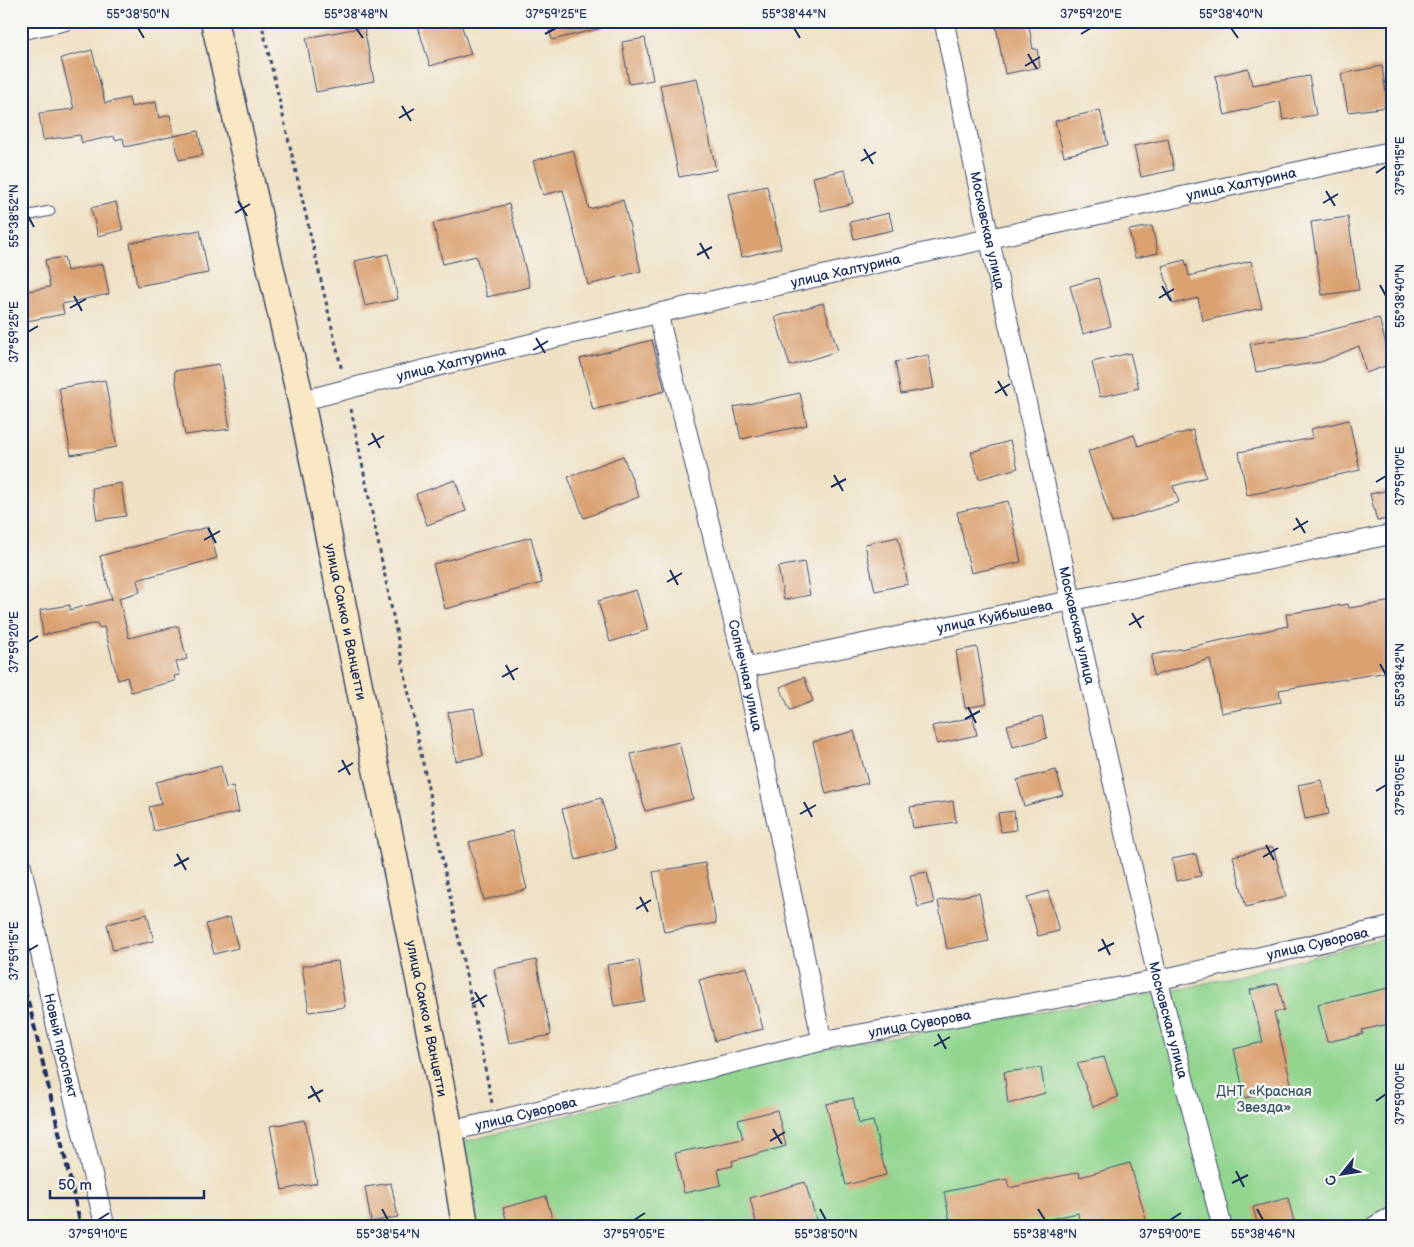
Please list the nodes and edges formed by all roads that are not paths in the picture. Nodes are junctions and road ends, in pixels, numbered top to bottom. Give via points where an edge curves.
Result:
1 (64, 21) edge
2 (214, 21) edge
3 (944, 21) edge
4 (21, 30) edge
5 (1393, 151) edge
6 (50, 210) dead end
7 (21, 217) edge
8 (989, 238) junction
9 (658, 314) junction
10 (301, 401) junction
11 (1393, 534) edge
12 (1072, 601) junction
13 (745, 668) junction
14 (21, 864) edge
15 (1393, 926) edge
16 (1158, 980) junction
17 (822, 1041) junction
18 (450, 1131) junction
19 (1393, 1216) edge
20 (105, 1226) edge
21 (465, 1226) edge
22 (1222, 1226) edge
23 (1375, 1226) edge

1 - 4 street
2 - 10 main road, улица Сакко и Ванцетти
3 - 8 street, Московская улица
5 - 8 street, улица Халтурина
6 - 7 lane
8 - 9 street, улица Халтурина
8 - 12 street, Московская улица
9 - 10 street, улица Халтурина
9 - 13 street, Солнечная улица
10 - 18 main road, улица Сакко и Ванцетти
11 - 12 street, улица Куйбышева
12 - 13 street, улица Куйбышева
12 - 16 street, Московская улица
13 - 17 street, Солнечная улица
14 - 20 street, Новый проспект
15 - 16 street, улица Суворова
16 - 17 street, улица Суворова
16 - 22 street, Московская улица
17 - 18 street, улица Суворова
18 - 21 main road, улица Сакко и Ванцетти
19 - 23 street

